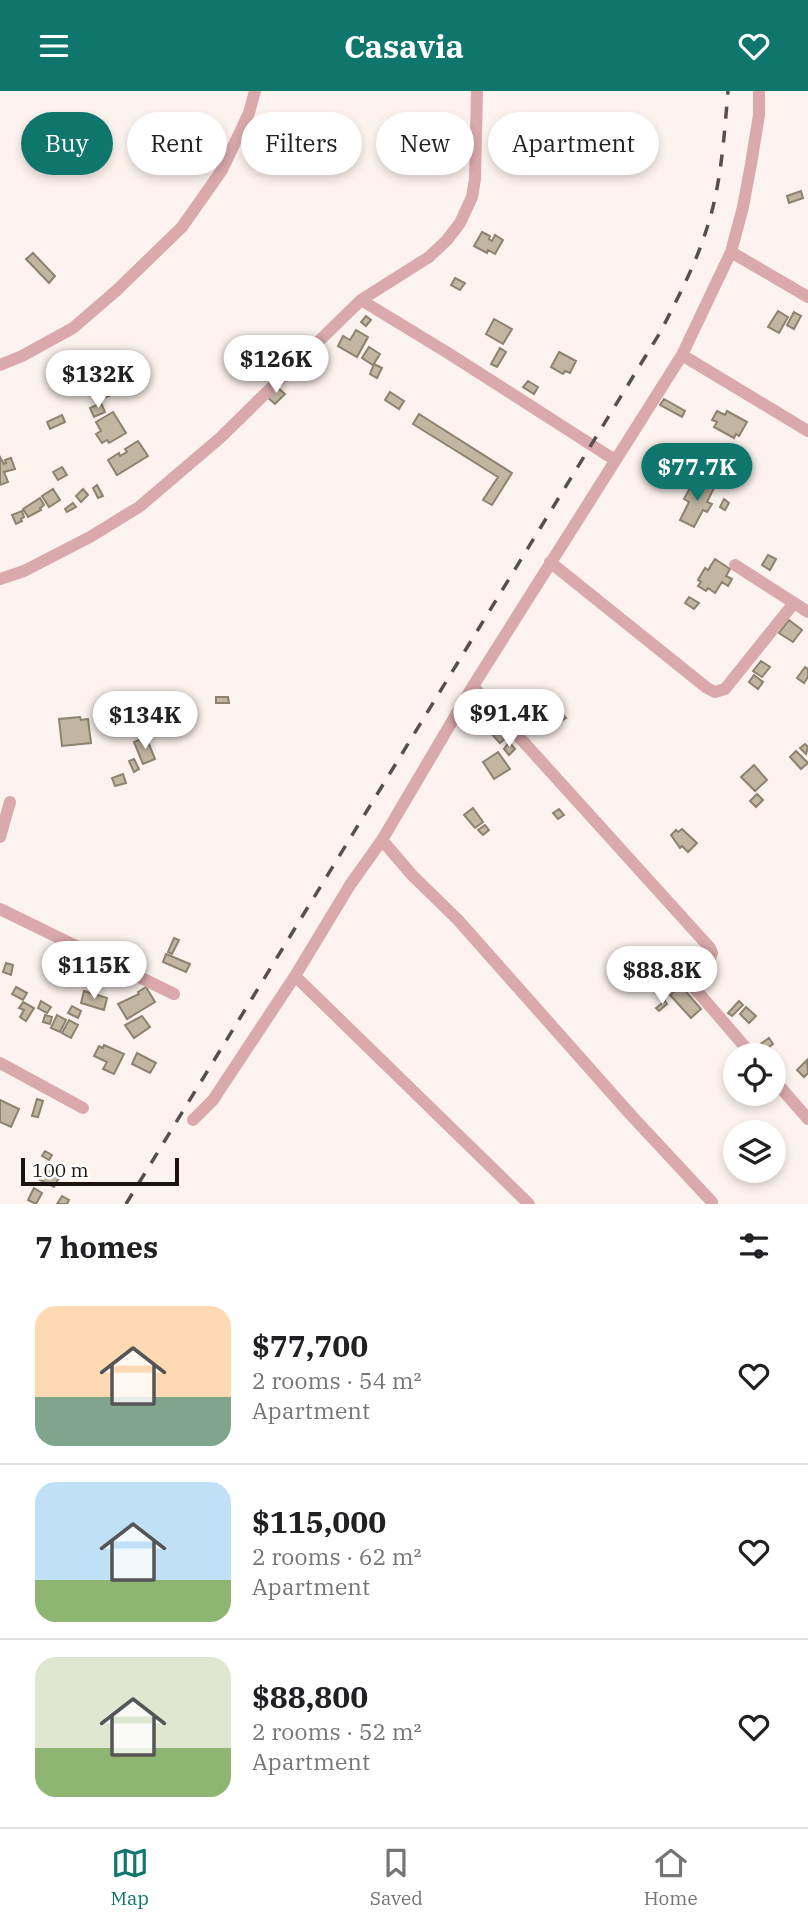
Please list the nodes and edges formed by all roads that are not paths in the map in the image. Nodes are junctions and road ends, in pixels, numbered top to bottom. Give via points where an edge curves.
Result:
1 (255, 91) edge
2 (477, 91) edge
3 (759, 91) edge
4 (731, 252) junction
5 (808, 297) edge
6 (361, 300) junction
7 (682, 355) junction
8 (0, 365) edge
9 (808, 431) edge
10 (615, 460) junction
11 (550, 562) junction
12 (735, 565) dead end
13 (0, 579) edge
14 (794, 603) junction
15 (808, 611) edge
16 (473, 686) junction
17 (10, 802) dead end
18 (0, 837) edge
19 (382, 840) junction
20 (0, 909) edge
21 (295, 976) junction
22 (174, 994) dead end
23 (742, 1043) edge
24 (0, 1063) edge
25 (786, 1094) edge
26 (83, 1108) dead end
27 (808, 1119) edge
28 (192, 1120) dead end
29 (712, 1202) dead end
30 (529, 1204) edge

1 - 8 street via 222,170 181,227 73,328
2 - 6 street via 475,179 460,223 429,257
3 - 4 street via 749,174
4 - 5 street
4 - 7 street
6 - 10 street
6 - 13 street via 220,438 139,507 90,537
7 - 9 street
7 - 10 street
10 - 11 street
11 - 14 street via 715,692 724,689
11 - 16 street
12 - 14 street
14 - 15 street
16 - 19 street
16 - 23 street via 710,948 709,960 690,983
17 - 18 street
19 - 21 street
19 - 29 street
20 - 22 street
21 - 28 street via 213,1100
21 - 30 street
24 - 26 street
25 - 27 street

